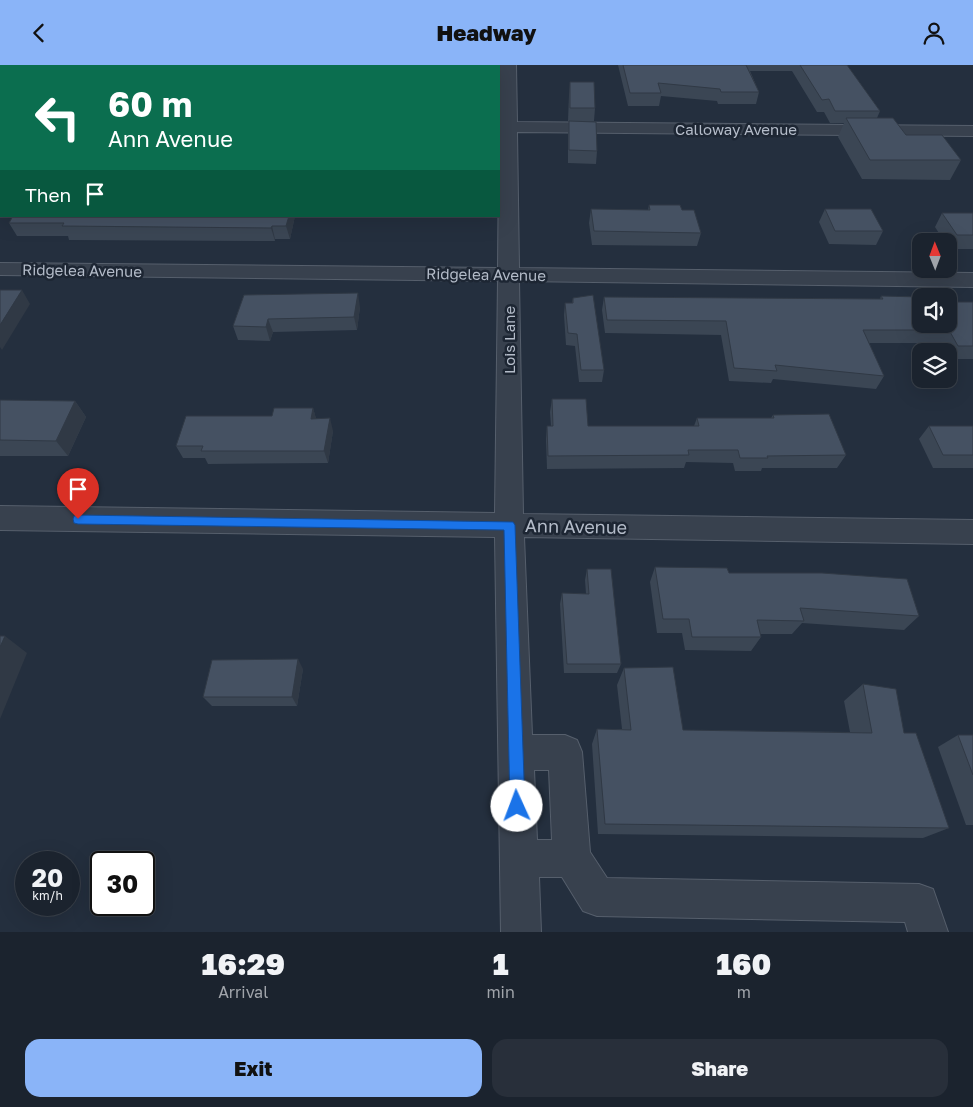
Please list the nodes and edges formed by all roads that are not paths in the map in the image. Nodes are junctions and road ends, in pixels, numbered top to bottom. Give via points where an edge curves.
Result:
1 (508, 65) edge
2 (503, 127) edge
3 (973, 131) edge
4 (0, 269) edge
5 (509, 275) junction
6 (973, 280) edge
7 (0, 519) edge
8 (509, 525) junction
9 (973, 531) edge
10 (516, 753) junction
11 (572, 858) junction
12 (519, 859) junction
13 (521, 932) edge
14 (928, 932) edge

1 - 2 street, Lois Lane
2 - 3 street, Calloway Avenue
2 - 5 street, Lois Lane
4 - 5 street, Ridgelea Avenue
5 - 6 street, Ridgelea Avenue
5 - 8 street, Lois Lane
7 - 8 street, Ann Avenue
8 - 9 street, Ann Avenue
8 - 10 street, Lois Lane
10 - 11 street via 565,752
10 - 12 street, Lois Lane
11 - 12 street
11 - 14 street via 597,897 919,903
12 - 13 street, Lois Lane

